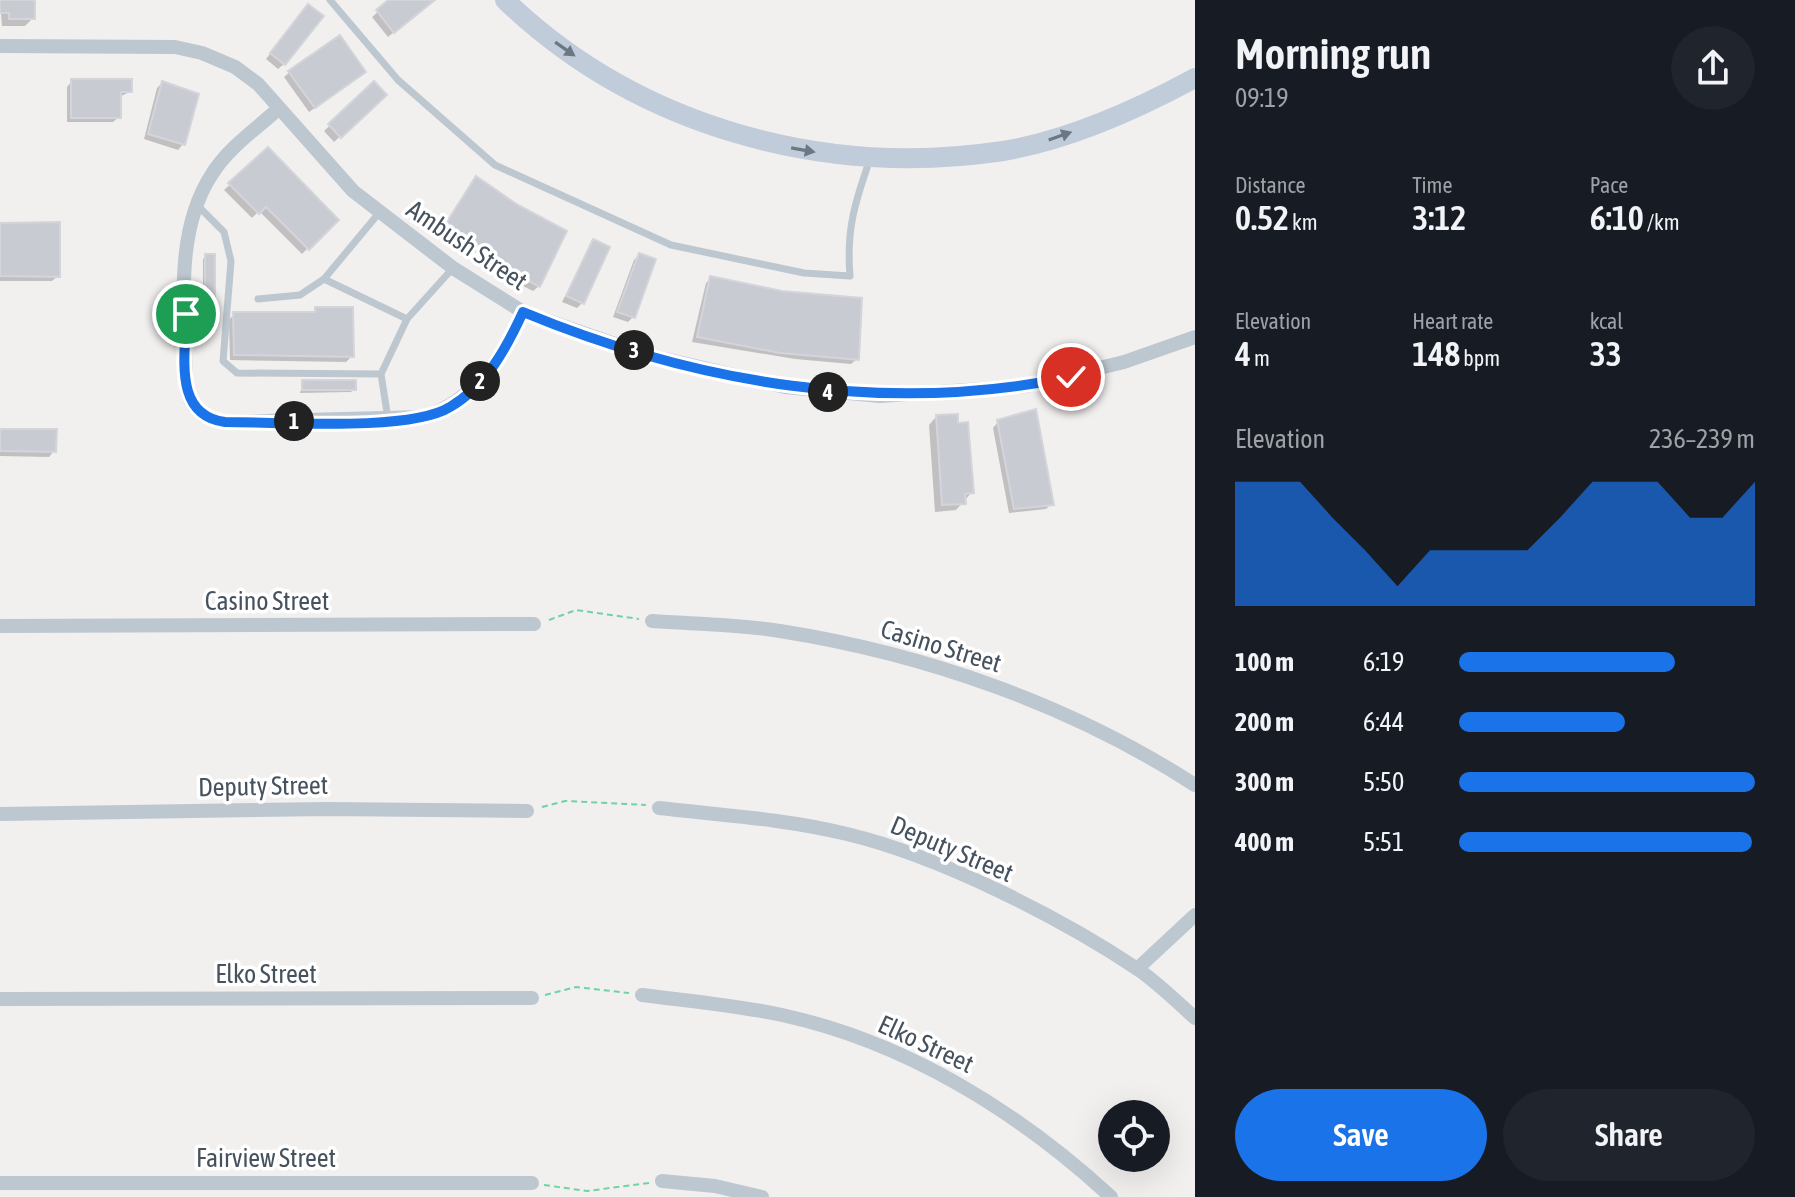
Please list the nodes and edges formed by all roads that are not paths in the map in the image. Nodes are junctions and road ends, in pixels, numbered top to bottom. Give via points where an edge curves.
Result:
1 (330, 0) edge
2 (505, 0) edge
3 (0, 46) edge
4 (1195, 78) edge
5 (278, 109) junction
6 (871, 157) junction
7 (196, 204) junction
8 (379, 213) junction
9 (453, 268) junction
10 (324, 279) junction
11 (258, 299) dead end
12 (523, 312) junction
13 (407, 319) junction
14 (1195, 337) edge
15 (381, 374) junction
16 (388, 420) junction
17 (652, 621) road end
18 (534, 624) road end
19 (0, 626) edge
20 (1195, 785) edge
21 (659, 808) road end
22 (527, 811) road end
23 (0, 814) edge
24 (1195, 915) edge
25 (1137, 969) junction
26 (642, 995) road end
27 (532, 998) road end
28 (0, 999) edge
29 (1195, 1018) edge
30 (662, 1181) road end
31 (0, 1183) edge
32 (532, 1183) road end
33 (762, 1197) edge
34 (1111, 1197) edge

1 - 6 lane via 398,80 495,165 671,245 804,273 850,276 847,239
2 -> 6 main road via 568,52 673,111 755,141
3 - 5 street, Ambush Street via 175,47 202,53 235,67
6 -> 4 main road via 946,157 1039,143 1106,120
5 - 7 street via 227,154
5 - 8 street, Ambush Street
7 - 15 lane via 224,232 231,261 223,361 237,373
7 - 16 street via 187,242 186,386 192,405 202,415 225,422
8 - 9 street, Ambush Street
8 - 10 lane
9 - 12 street, Ambush Street
9 - 13 lane
10 - 11 lane via 300,295
10 - 13 lane
12 - 14 street, Ambush Street via 712,372 785,387 880,396 1026,386 1124,362
12 - 16 street via 495,364 468,395 425,417
13 - 15 lane
15 - 16 lane
17 - 20 street, Casino Street via 776,630 933,665 1068,716
18 - 19 street, Casino Street
21 - 25 street, Deputy Street via 847,834 907,853 998,892
22 - 23 street, Deputy Street
24 - 25 street
25 - 29 street, Deputy Street
26 - 34 street, Elko Street via 783,1015 905,1058 1025,1125
27 - 28 street, Elko Street
30 - 33 street
31 - 32 street, Fairview Street

